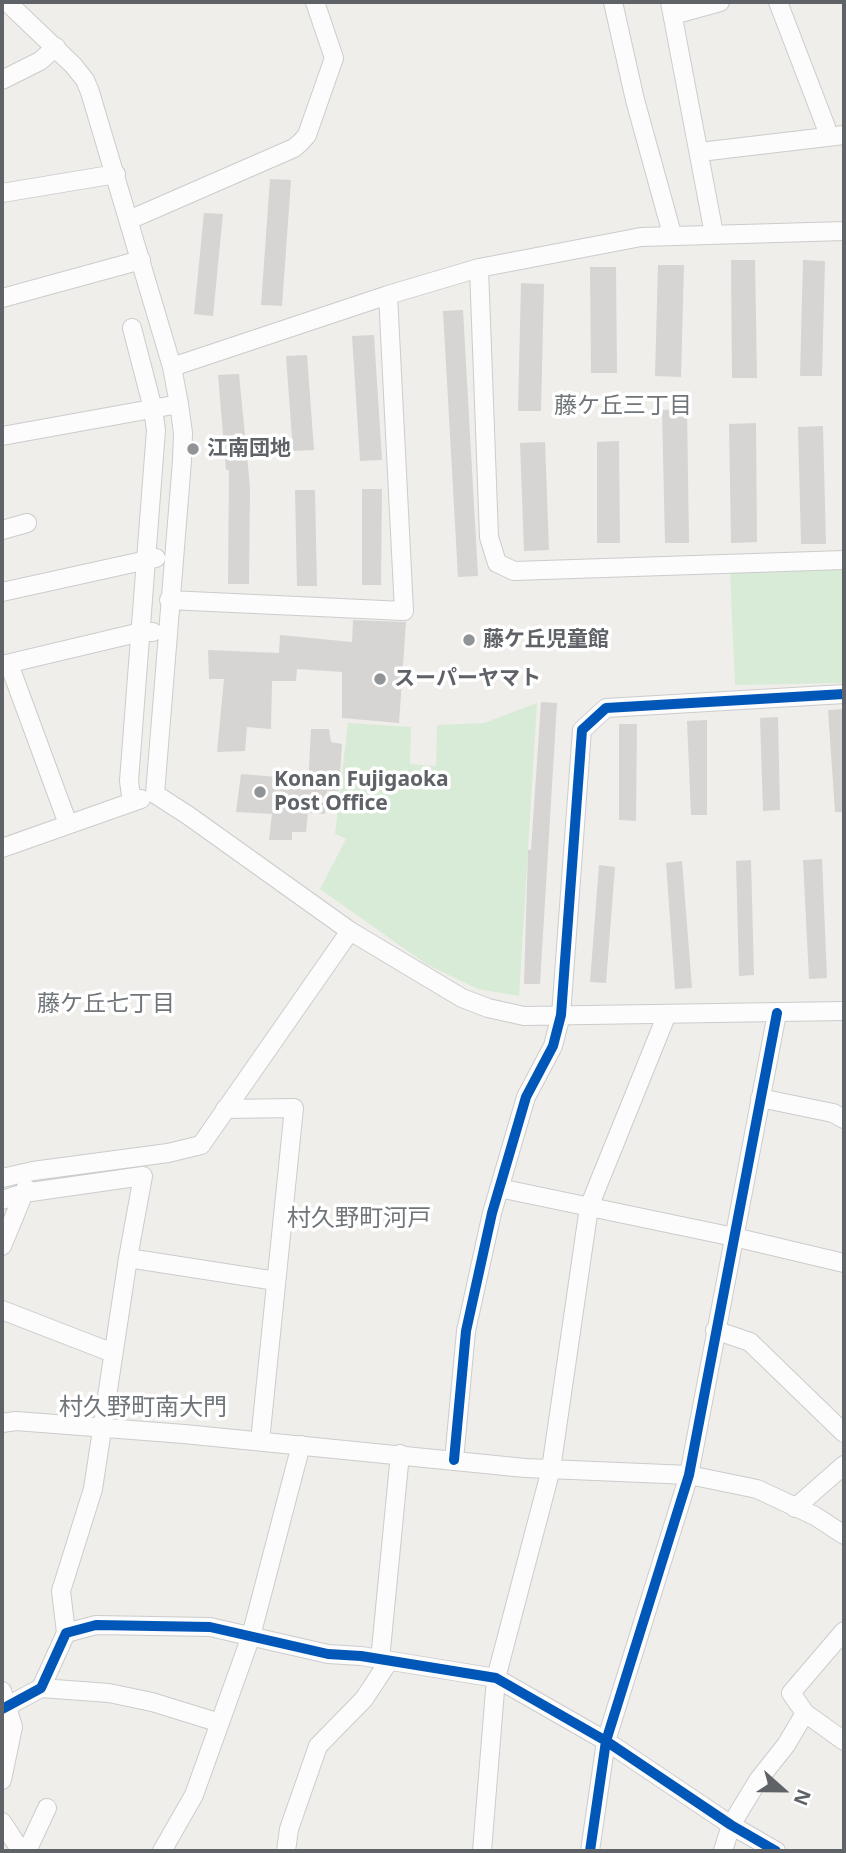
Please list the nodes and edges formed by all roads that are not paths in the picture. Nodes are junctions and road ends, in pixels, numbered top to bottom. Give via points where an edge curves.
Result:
1 (7, 2) edge
2 (315, 2) edge
3 (613, 2) edge
4 (720, 2) edge
5 (778, 2) edge
6 (671, 8) edge
7 (47, 55) junction
8 (2, 80) edge
9 (844, 135) edge
10 (825, 137) junction
11 (700, 152) junction
12 (103, 177) junction
13 (2, 193) edge
14 (129, 220) junction
15 (844, 231) edge
16 (672, 234) junction
17 (714, 234) junction
18 (128, 263) junction
19 (479, 268) junction
20 (387, 295) junction
21 (2, 298) edge
22 (132, 328) dead end
23 (172, 367) junction
24 (164, 407) junction
25 (2, 436) edge
26 (27, 523) dead end
27 (2, 530) edge
28 (158, 558) junction
29 (844, 560) edge
30 (2, 592) edge
31 (169, 600) junction
32 (152, 632) junction
33 (6, 664) edge
34 (844, 694) edge
35 (155, 794) junction
36 (132, 802) junction
37 (68, 824) junction
38 (2, 848) edge
39 (350, 931) junction
40 (844, 1011) edge
41 (776, 1013) junction
42 (667, 1014) junction
43 (561, 1015) junction
44 (760, 1098) junction
45 (225, 1109) junction
46 (844, 1119) edge
47 (33, 1171) junction
48 (2, 1178) edge
49 (499, 1188) junction
50 (24, 1193) junction
51 (2, 1200) edge
52 (589, 1207) junction
53 (734, 1237) junction
54 (2, 1246) edge
55 (128, 1258) junction
56 (844, 1263) edge
57 (276, 1281) junction
58 (2, 1310) edge
59 (715, 1330) junction
60 (113, 1353) junction
61 (2, 1423) edge
62 (101, 1428) junction
63 (844, 1433) edge
64 (260, 1441) junction
65 (301, 1445) junction
66 (400, 1454) junction
67 (454, 1460) junction
68 (844, 1465) edge
69 (551, 1469) junction
70 (690, 1475) junction
71 (795, 1508) junction
72 (844, 1535) edge
73 (844, 1631) edge
74 (66, 1633) junction
75 (251, 1636) junction
76 (384, 1660) junction
77 (496, 1678) junction
78 (41, 1688) junction
79 (3, 1702) edge
80 (805, 1713) junction
81 (220, 1723) junction
82 (606, 1741) junction
83 (844, 1741) edge
84 (2, 1780) edge
85 (47, 1808) dead end
86 (2, 1822) edge
87 (731, 1825) junction
88 (22, 1851) edge
89 (27, 1851) edge
90 (163, 1851) edge
91 (286, 1851) edge
92 (482, 1851) edge
93 (590, 1851) edge
94 (723, 1851) edge
95 (776, 1851) edge

1 - 7 street
2 - 14 street via 334,58 307,135 294,148
3 - 16 street
4 - 6 street
5 - 10 street via 826,127
6 - 11 street
7 - 8 street
7 - 12 street via 79,72 90,92
9 - 10 street
10 - 11 street
11 - 17 street
12 - 13 street
12 - 14 street
14 - 18 street
15 - 17 street
16 - 17 street
16 - 19 street
18 - 21 street
18 - 23 street
19 - 20 street
19 - 29 street via 489,537 497,563 514,571
20 - 23 street
20 - 31 street via 404,611
22 - 24 street
23 - 24 street
24 - 25 street
24 - 28 street via 156,430
24 - 28 street via 183,433 182,461
26 - 27 street
28 - 30 street
28 - 31 street
28 - 32 street
31 - 32 street
32 - 33 street
32 - 35 street
32 - 36 street via 129,780
33 - 37 street
34 - 43 street via 606,708 582,730
35 - 36 street
35 - 39 street
36 - 37 street
37 - 38 street
39 - 43 street via 461,998 488,1009 524,1016
39 - 45 street
40 - 41 street
41 - 42 street
41 - 44 street
42 - 43 street
42 - 52 street
43 - 49 street via 553,1046 526,1097
44 - 46 street
44 - 53 street
45 - 47 street via 201,1145
45 - 57 street via 294,1108
47 - 48 street
47 - 50 street
49 - 52 street
49 - 67 street via 466,1331
50 - 51 street
50 - 54 street
50 - 55 street via 143,1176
52 - 53 street
52 - 69 street
53 - 56 street
53 - 59 street
55 - 57 street
55 - 60 street
57 - 64 street
58 - 60 street
59 - 63 street via 750,1342
59 - 70 street
60 - 62 street
61 - 62 street
62 - 64 street
62 - 74 street via 93,1489 61,1591
64 - 65 street
65 - 66 street
65 - 75 street
66 - 67 street
66 - 76 street
67 - 69 street
68 - 71 street
69 - 70 street
69 - 77 street
70 - 71 street via 757,1489
70 - 82 street
71 - 72 street
73 - 80 street via 791,1693
74 - 75 street via 108,1625 210,1627
74 - 78 street
75 - 76 street via 328,1654
75 - 81 street
76 - 77 street
76 - 91 street via 364,1699 318,1746 289,1829
77 - 82 street
77 - 92 street
78 - 79 street
78 - 81 street via 109,1693
79 - 84 street via 13,1727
80 - 83 street
80 - 87 street
81 - 90 street via 194,1795
82 - 87 street
82 - 93 street
85 - 89 street
86 - 88 street
87 - 94 street
87 - 95 street

